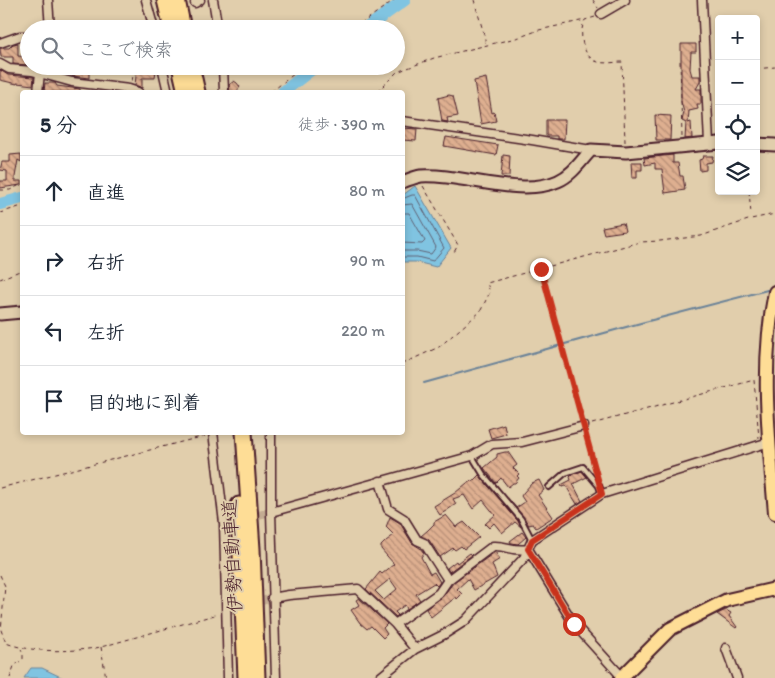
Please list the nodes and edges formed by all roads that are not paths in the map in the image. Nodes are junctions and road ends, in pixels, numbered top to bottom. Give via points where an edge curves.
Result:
1 (48, 0) edge
2 (146, 0) edge
3 (165, 0) edge
4 (177, 0) edge
5 (213, 0) edge
6 (625, 0) edge
7 (702, 0) edge
8 (193, 1) edge
9 (601, 14) road end
10 (49, 20) edge
11 (152, 20) edge
12 (170, 20) edge
13 (181, 20) edge
14 (191, 20) edge
15 (216, 20) edge
16 (20, 36) edge
17 (0, 43) edge
18 (0, 64) edge
19 (20, 70) edge
20 (40, 75) edge
21 (47, 75) edge
22 (164, 75) edge
23 (182, 75) edge
24 (193, 75) edge
25 (223, 75) edge
26 (38, 90) edge
27 (133, 90) edge
28 (168, 90) edge
29 (186, 90) edge
30 (197, 90) edge
31 (224, 90) edge
32 (405, 122) edge
33 (714, 143) edge
34 (760, 144) edge
35 (775, 145) edge
36 (591, 150) junction
37 (405, 181) edge
38 (775, 293) edge
39 (20, 312) edge
40 (0, 314) edge
41 (584, 426) road end
42 (213, 435) edge
43 (234, 435) edge
44 (244, 435) edge
45 (271, 435) edge
46 (764, 443) junction
47 (472, 456) junction
48 (380, 481) junction
49 (549, 487) dead end
50 (600, 490) junction
51 (271, 512) junction
52 (775, 514) edge
53 (532, 540) junction
54 (528, 549) junction
55 (448, 580) junction
56 (775, 589) edge
57 (272, 598) junction
58 (395, 624) junction
59 (415, 648) junction
60 (726, 648) dead end
61 (228, 678) edge
62 (246, 678) edge
63 (257, 678) edge
64 (276, 678) edge
65 (380, 678) edge
66 (622, 678) edge
67 (737, 678) edge

1 - 10 street
2 - 11 street
3 - 12 highway
4 - 13 highway
5 - 15 street
6 - 9 street
7 - 33 street
8 - 14 highway
16 - 17 street
18 - 19 street
20 - 26 street
21 - 27 street via 72,82
22 - 28 street
23 - 29 highway
24 - 30 highway
25 - 31 street
32 - 36 street
33 - 36 main road via 626,152
34 - 35 main road
36 - 37 main road via 572,172 558,182 538,186 421,176
38 - 46 main road via 766,361
39 - 40 main road
41 - 47 street via 522,442 492,444
42 - 61 street via 224,523
43 - 62 highway, 伊勢自動車道
44 - 63 highway, 伊勢自動車道
45 - 51 street
46 - 50 street
46 - 52 main road
47 - 48 street
47 - 53 lane via 521,519
48 - 51 street
48 - 55 street via 388,510 404,519
49 - 50 lane via 565,473 583,467
50 - 53 street
51 - 57 street
53 - 54 street
54 - 55 street via 516,551 493,546
54 - 59 street via 524,558 465,620
54 - 66 street via 574,624
55 - 58 street via 439,593
56 - 66 main road via 727,600 670,629
57 - 58 street via 358,589
57 - 64 street
58 - 59 street
59 - 65 street
60 - 67 street

